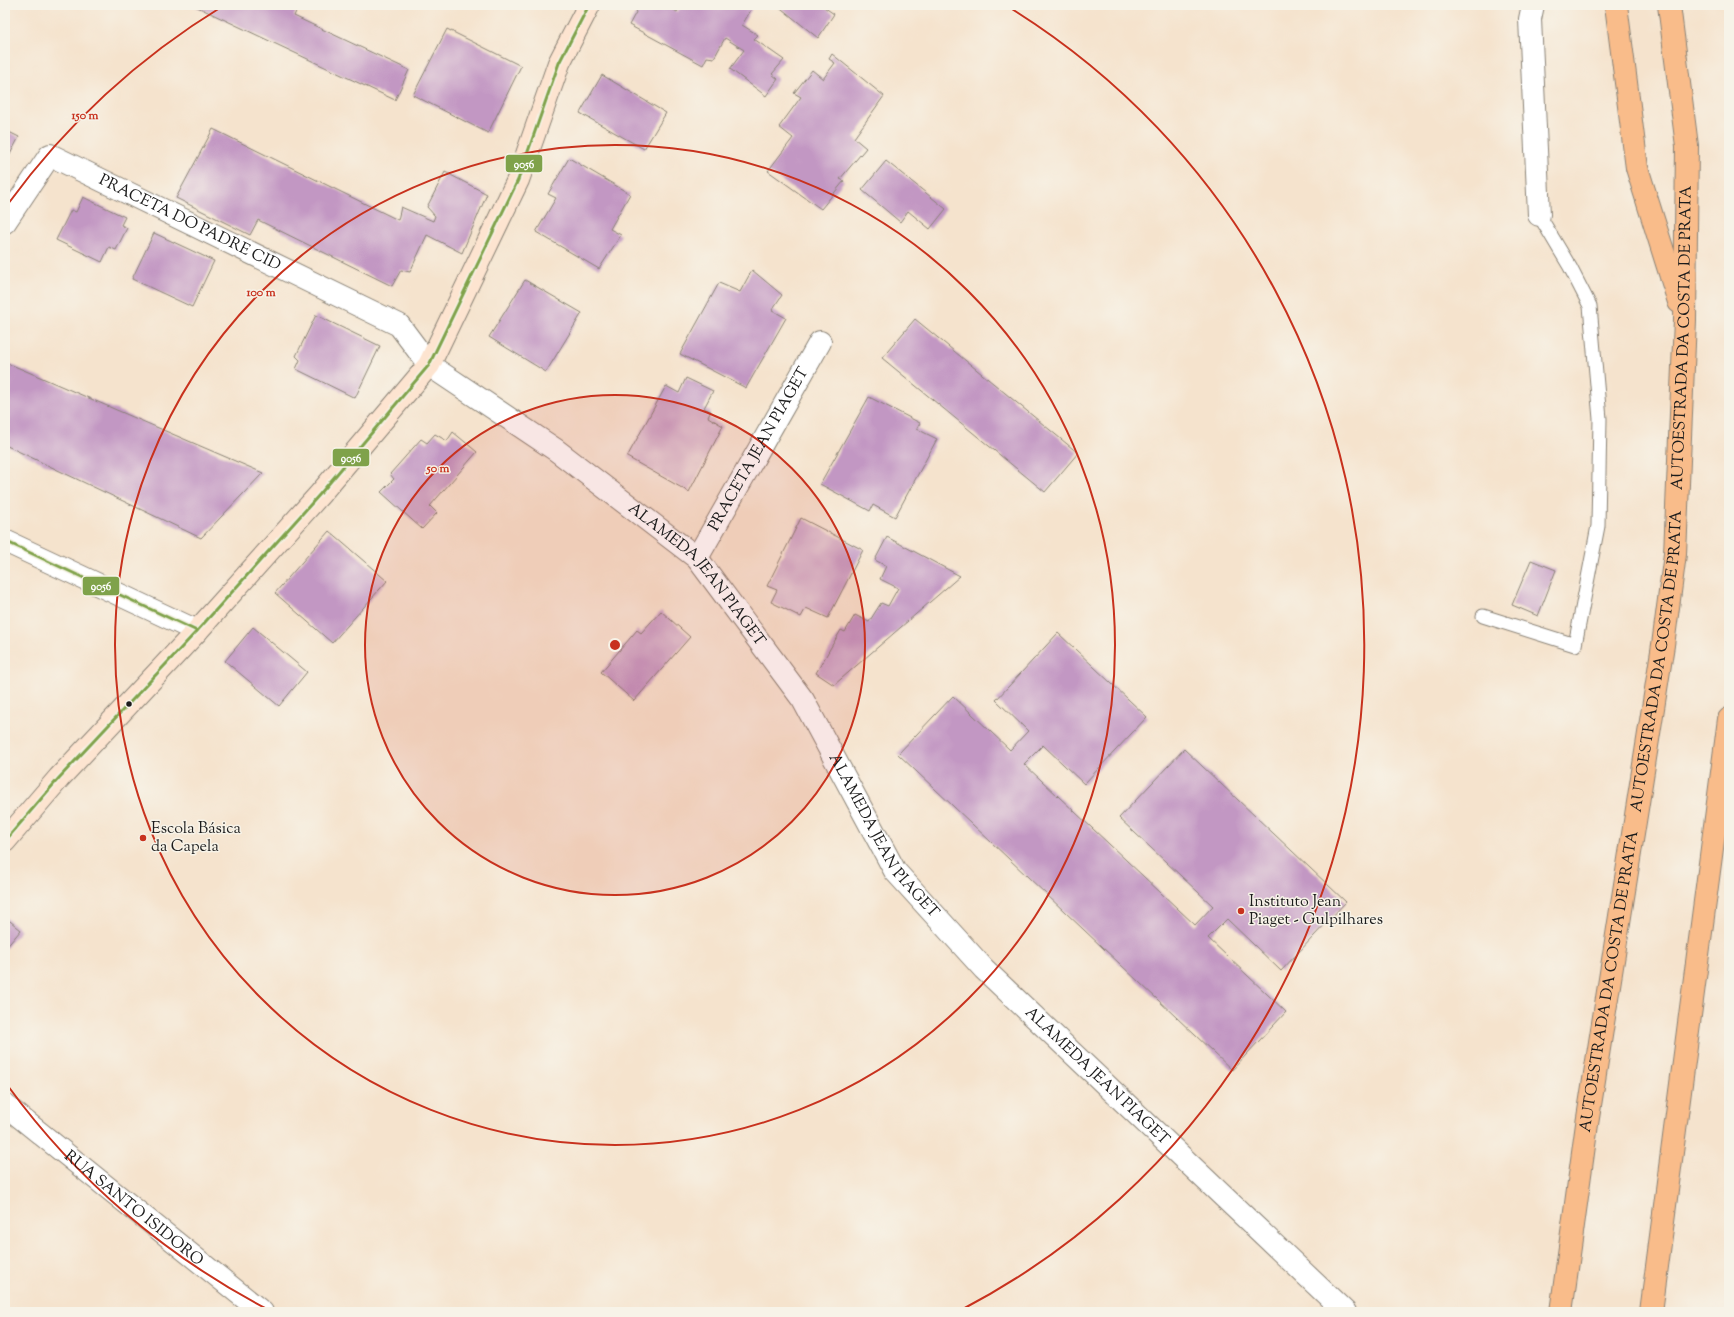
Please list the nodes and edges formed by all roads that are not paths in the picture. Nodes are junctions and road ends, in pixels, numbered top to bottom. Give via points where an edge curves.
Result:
1 (589, 5) edge
2 (1533, 5) edge
3 (1616, 5) edge
4 (1669, 5) edge
5 (1539, 215) joint
6 (5, 222) edge
7 (1685, 320) junction
8 (820, 342) dead end
9 (430, 364) junction
10 (5, 541) edge
11 (697, 558) junction
12 (1483, 616) dead end
13 (196, 631) junction
14 (1729, 719) edge
15 (5, 841) edge
16 (5, 1105) edge
17 (262, 1312) edge
18 (1345, 1312) edge
19 (1561, 1312) edge
20 (1651, 1312) edge

1 - 9 street via 559,63 518,180
2 - 5 street via 1530,20
3 - 7 highway via 1637,168
4 - 7 highway, AUTOESTRADA DA COSTA DE PRATA via 1687,146
5 - 12 lane via 1590,306 1600,419 1598,526 1575,645
6 - 9 street, PRACETA DO PADRE CID via 50,155 399,325
7 - 19 highway, AUTOESTRADA DA COSTA DE PRATA via 1675,554 1663,645 1587,1124
8 - 11 street, PRACETA JEAN PIAGET
9 - 11 street, ALAMEDA JEAN PIAGET via 556,450
9 - 13 street via 320,494
10 - 13 street
11 - 18 street, ALAMEDA JEAN PIAGET via 802,700 895,871 984,969
13 - 15 street via 59,778
14 - 20 highway
16 - 17 street, RUA SANTO ISIDORO

